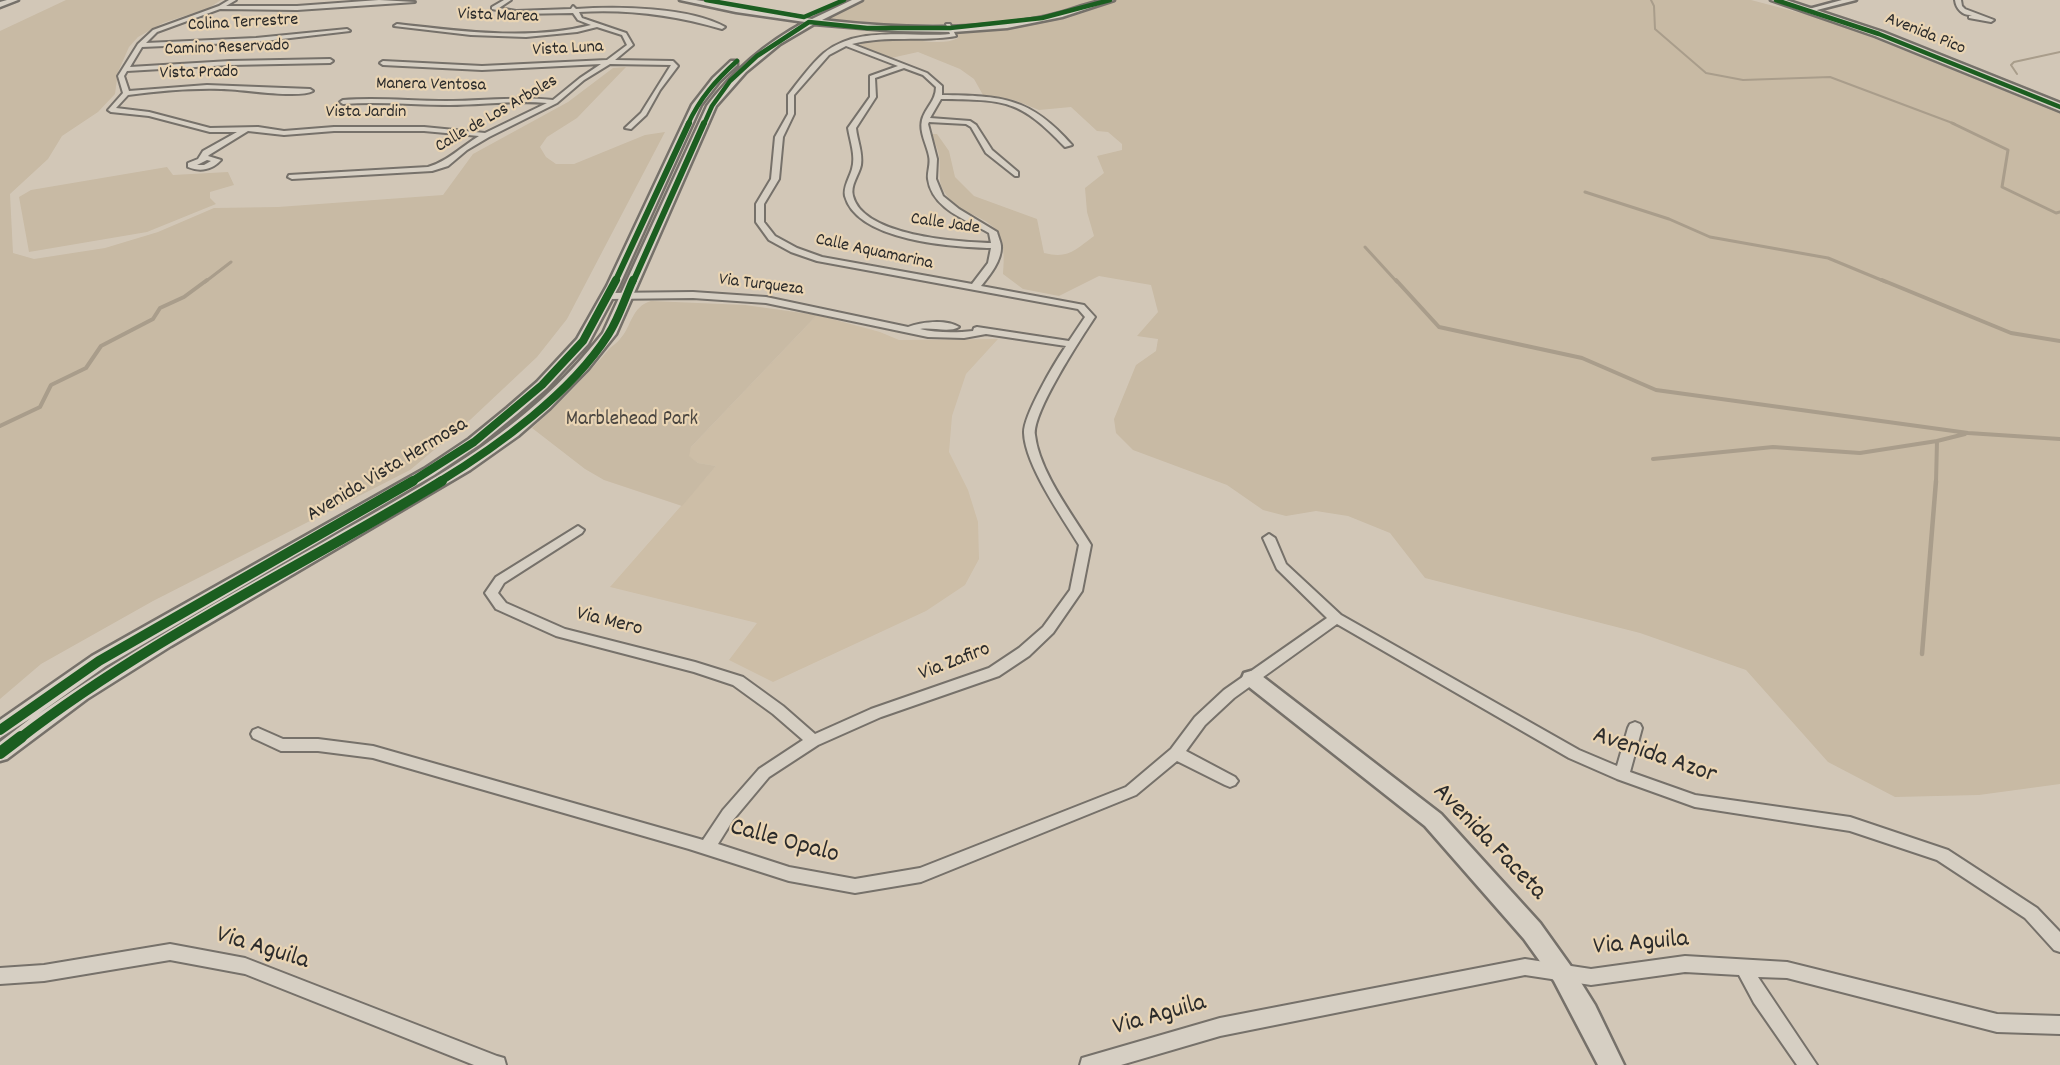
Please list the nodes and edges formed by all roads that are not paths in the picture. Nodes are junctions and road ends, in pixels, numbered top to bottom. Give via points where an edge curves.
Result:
1 (14, 0) edge
2 (233, 0) edge
3 (508, 0) edge
4 (684, 0) edge
5 (706, 0) edge
6 (844, 0) edge
7 (858, 0) edge
8 (1097, 0) edge
9 (1110, 0) edge
10 (1776, 0) edge
11 (1793, 0) edge
12 (1852, 0) edge
13 (1958, 0) edge
14 (580, 1) edge
15 (412, 2) dead end
16 (0, 5) edge
17 (221, 8) junction
18 (574, 9) junction
19 (1814, 9) junction
20 (1974, 16) dead end
21 (807, 19) junction
22 (597, 25) junction
23 (397, 26) dead end
24 (722, 27) dead end
25 (949, 27) junction
26 (347, 31) dead end
27 (846, 44) junction
28 (140, 45) junction
29 (330, 61) dead end
30 (607, 62) junction
31 (383, 63) dead end
32 (904, 66) junction
33 (125, 69) junction
34 (310, 91) dead end
35 (126, 93) junction
36 (940, 97) junction
37 (2060, 98) edge
38 (343, 102) dead end
39 (555, 102) junction
40 (2060, 107) edge
41 (925, 120) junction
42 (629, 128) dead end
43 (246, 129) junction
44 (486, 135) junction
45 (1068, 145) dead end
46 (202, 159) dead end
47 (1015, 174) dead end
48 (292, 177) dead end
49 (997, 246) junction
50 (974, 288) junction
51 (608, 296) junction
52 (628, 296) junction
53 (1071, 344) junction
54 (578, 530) dead end
55 (1269, 538) dead end
56 (1336, 618) junction
57 (1251, 678) junction
58 (1635, 728) dead end
59 (0, 730) edge
60 (258, 735) dead end
61 (813, 741) junction
62 (0, 753) edge
63 (1176, 753) junction
64 (1622, 775) junction
65 (1230, 781) dead end
66 (707, 847) junction
67 (2060, 944) edge
68 (1744, 968) junction
69 (1562, 973) junction
70 (0, 976) edge
71 (2060, 1024) edge
72 (497, 1065) edge
73 (1089, 1065) edge
74 (1611, 1065) edge
75 (1808, 1065) edge

1 - 16 main road
2 - 17 street
3 - 18 street via 494,8
4 - 21 main road
5 - 21 main road
6 - 21 main road, Avenida Vista Hermosa
7 - 21 main road, Avenida Vista Hermosa
8 - 25 main road via 1020,18
9 - 25 main road via 1042,18
10 - 19 highway, Avenida Pico
11 - 19 highway, Avenida Pico
12 - 19 main road
13 - 20 street via 1963,12
14 - 18 street
15 - 17 street
17 - 28 street via 163,27
18 - 22 street, Calle de Los Arboles via 580,19
18 - 24 street via 640,9
19 - 37 highway, Avenida Pico via 1885,30
19 - 40 highway, Avenida Pico
21 - 25 main road via 875,28
21 - 51 main road, Avenida Vista Hermosa via 743,55 697,105
21 - 52 main road, Avenida Vista Hermosa via 757,56 730,81 712,106
22 - 23 street, Vista Marea via 553,34
22 - 30 street, Calle de Los Arboles via 624,34 630,45
25 - 27 street, Calle Aquamarina via 954,35 868,38
26 - 28 street, Colina Terrestre
27 - 32 street
27 - 50 street, Calle Aquamarina via 826,54 791,95 791,114 779,137 775,179 760,204 759,222 772,238 820,259
28 - 33 street
29 - 33 street, Camino Reservado
30 - 31 street, Vista Luna via 482,68
30 - 39 street, Calle de Los Arboles
30 - 42 street, Vista Luna via 668,62 675,66 639,120
32 - 36 street via 925,74 939,86
32 - 49 street, Calle Jade via 872,77 873,97 852,128 858,164 849,198 868,219 902,234 945,243
33 - 35 street via 121,75
34 - 35 street, Vista Prado via 233,87
35 - 43 street, Vista Jardin via 111,110 158,116 210,130
36 - 41 street
36 - 45 street via 979,98 1027,109
38 - 39 street, Manera Ventosa
39 - 44 street, Calle de Los Arboles
41 - 47 street via 968,122 988,151
41 - 49 street via 934,157 932,178 936,193 948,205 993,232
43 - 44 street, Vista Jardin via 284,133 424,129
43 - 46 street
44 - 48 street, Calle de Los Arboles via 445,164 429,169
49 - 50 street via 994,263
50 - 53 street, Calle Aquamarina via 1081,307 1090,317
51 - 52 street, Via Turqueza
51 - 59 main road, Avenida Vista Hermosa via 583,341 542,386 474,442 429,472 99,661
52 - 53 street, Via Turqueza via 766,300 928,334 984,332
52 - 62 main road, Avenida Vista Hermosa via 609,334 586,363 535,414 492,446 446,478 121,666
53 - 61 street, Via Zafiro via 1033,417 1029,433 1037,464 1085,545 1076,591 1048,630 994,672 876,713
54 - 61 street, Via Mero via 500,580 491,593 501,606 561,633 738,681
55 - 56 street, Avenida Azor via 1281,566
56 - 57 street, Calle Opalo
56 - 64 street, Avenida Azor via 1574,754
57 - 63 street, Calle Opalo via 1200,721
57 - 69 main road, Avenida Faceta via 1433,820 1523,919
58 - 64 street
60 - 66 street, Calle Opalo via 281,745 373,752
61 - 66 street, Via Zafiro via 764,773
63 - 65 street
63 - 66 street, Calle Opalo via 1131,792 921,875 855,886 789,874
64 - 67 street, Avenida Azor via 1695,801 1850,824 1942,855 2031,912
68 - 69 street, Via Aguila via 1685,964 1591,978
68 - 71 street, Via Aguila via 1787,970 1997,1023
68 - 75 street
69 - 73 street, Via Aguila via 1526,967 1230,1024
69 - 74 main road, Avenida Faceta
70 - 72 street, Via Aguila via 44,973 170,952 245,966

